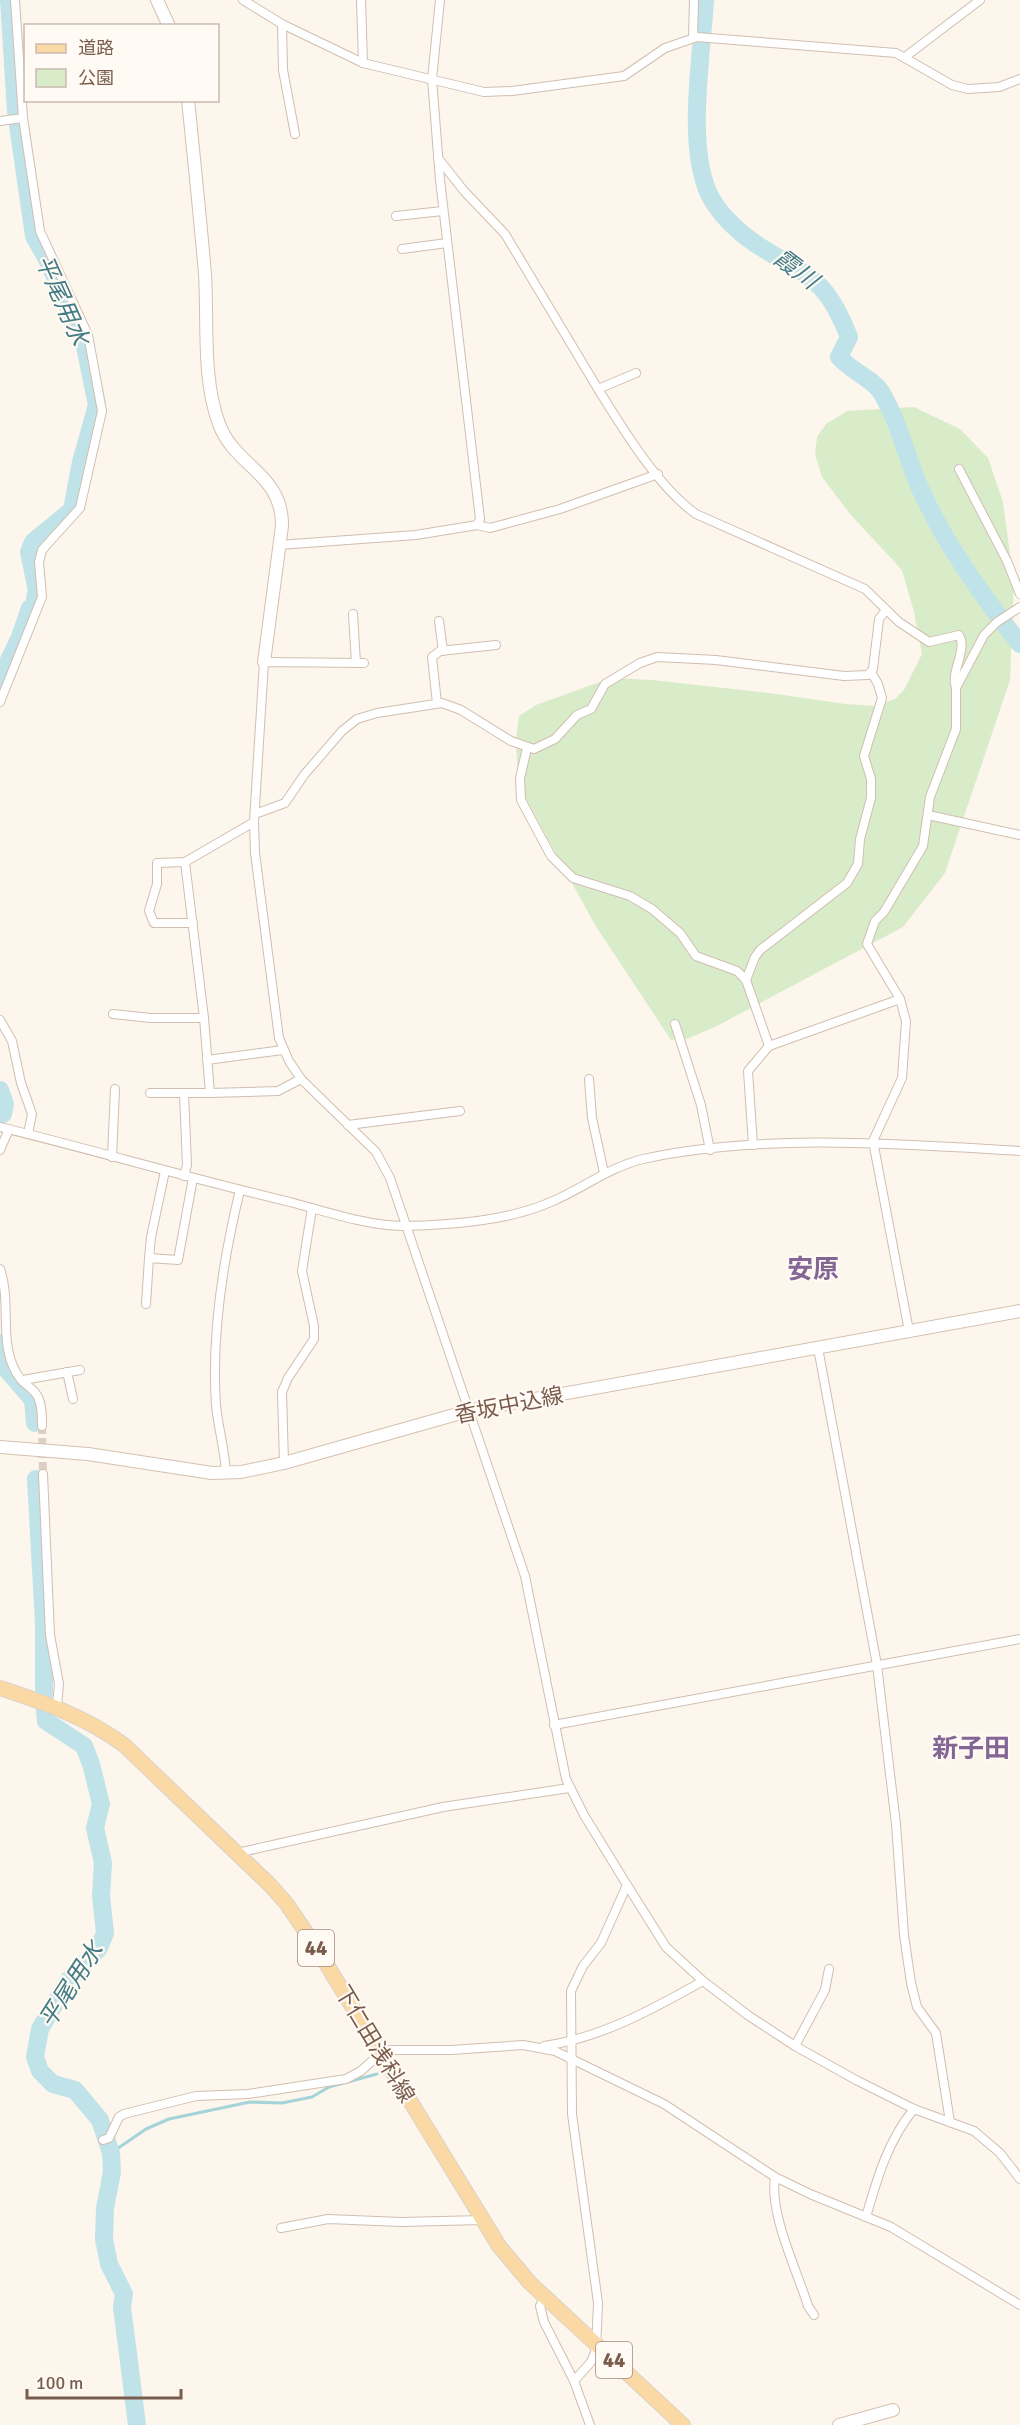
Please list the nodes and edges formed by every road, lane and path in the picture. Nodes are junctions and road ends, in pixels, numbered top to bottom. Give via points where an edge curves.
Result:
1 (15, 0) edge
2 (157, 0) edge
3 (244, 0) edge
4 (361, 0) edge
5 (440, 0) edge
6 (694, 0) edge
7 (980, 0) edge
8 (168, 24) edge
9 (282, 24) junction
10 (695, 38) junction
11 (905, 57) junction
12 (363, 63) junction
13 (432, 79) junction
14 (1020, 79) edge
15 (189, 102) edge
16 (23, 118) junction
17 (0, 121) edge
18 (295, 134) dead end
19 (438, 157) junction
20 (443, 211) junction
21 (396, 216) dead end
22 (447, 243) junction
23 (402, 249) dead end
24 (636, 373) dead end
25 (598, 389) junction
26 (958, 469) dead end
27 (658, 474) junction
28 (477, 525) junction
29 (279, 545) junction
30 (1020, 594) edge
31 (1020, 608) edge
32 (886, 610) junction
33 (352, 614) dead end
34 (440, 621) dead end
35 (496, 645) dead end
36 (443, 651) junction
37 (264, 662) junction
38 (871, 672) junction
39 (956, 688) junction
40 (0, 702) edge
41 (437, 703) junction
42 (527, 748) junction
43 (928, 815) junction
44 (254, 818) junction
45 (1020, 836) edge
46 (185, 862) junction
47 (193, 923) junction
48 (746, 980) junction
49 (900, 999) junction
50 (113, 1014) dead end
51 (204, 1018) junction
52 (0, 1020) edge
53 (675, 1024) dead end
54 (769, 1046) junction
55 (283, 1050) junction
56 (207, 1060) junction
57 (301, 1079) junction
58 (589, 1079) dead end
59 (115, 1089) dead end
60 (150, 1093) dead end
61 (184, 1093) junction
62 (210, 1093) junction
63 (460, 1111) dead end
64 (348, 1125) junction
65 (5, 1128) edge
66 (28, 1134) junction
67 (873, 1144) junction
68 (753, 1145) junction
69 (0, 1150) edge
70 (710, 1150) junction
71 (1020, 1151) edge
72 (112, 1157) junction
73 (165, 1171) junction
74 (604, 1173) junction
75 (189, 1177) junction
76 (240, 1190) junction
77 (312, 1208) junction
78 (405, 1226) junction
79 (149, 1258) junction
80 (0, 1269) edge
81 (146, 1304) dead end
82 (1020, 1311) edge
83 (909, 1331) junction
84 (818, 1348) junction
85 (80, 1370) dead end
86 (67, 1372) junction
87 (23, 1380) junction
88 (73, 1399) dead end
89 (468, 1411) junction
90 (42, 1426) tunnel mouth
91 (0, 1447) edge
92 (284, 1463) junction
93 (43, 1474) tunnel mouth
94 (226, 1474) junction
95 (1020, 1639) edge
96 (877, 1665) junction
97 (0, 1688) edge
98 (57, 1706) junction
99 (554, 1725) junction
100 (569, 1788) junction
101 (237, 1853) junction
102 (627, 1884) junction
103 (829, 1969) dead end
104 (704, 1981) junction
105 (571, 2042) junction
106 (795, 2046) junction
107 (540, 2047) junction
108 (381, 2052) junction
109 (571, 2060) junction
110 (915, 2109) junction
111 (950, 2122) junction
112 (106, 2139) dead end
113 (775, 2177) junction
114 (1020, 2179) edge
115 (866, 2217) junction
116 (483, 2220) junction
117 (281, 2228) dead end
118 (545, 2296) junction
119 (1020, 2305) edge
120 (814, 2315) dead end
121 (597, 2344) junction
122 (574, 2381) junction
123 (893, 2410) dead end
124 (590, 2425) edge
125 (683, 2425) edge
126 (839, 2425) edge

1 - 16 street
2 - 8 main road
3 - 9 street
4 - 12 street
5 - 13 street
6 - 10 street
7 - 11 street
9 - 12 street
9 - 18 street via 283,70
10 - 11 street via 870,49
10 - 13 street via 665,48 614,79 499,93
11 - 14 street via 960,87 999,87
12 - 13 street
13 - 19 street
15 - 29 main road via 212,401 226,439 278,497 282,514
16 - 17 street
16 - 40 street via 40,231 88,335 102,411 80,508 42,550 42,597
19 - 20 street
19 - 25 street via 464,191 506,234
20 - 21 street
20 - 22 street
22 - 23 street
22 - 28 street via 476,476 480,519
24 - 25 street
25 - 27 street via 628,437
26 - 30 street via 1007,561
27 - 28 street via 550,512 490,528
27 - 32 street via 696,514 865,589
28 - 29 street via 416,535
29 - 37 main road
31 - 39 street via 997,622 978,642
32 - 38 street via 879,619
32 - 39 street via 929,642 959,635 962,644 954,676
33 - 37 street via 360,663
34 - 36 street
35 - 36 street
36 - 41 street via 432,657
37 - 44 street
38 - 42 street via 844,676 657,657 616,675 605,684 591,709 577,715 555,739 534,749
38 - 48 street via 882,698 864,756 871,779 871,798 858,864 839,890 760,950
39 - 43 street via 956,729 930,797
41 - 42 street via 461,710
41 - 44 street via 377,713 349,724 285,803
42 - 48 street via 520,778 521,800 544,845 564,871 573,878 630,896 652,909 680,933 696,956 728,966
43 - 45 street
43 - 49 street via 923,846 885,912 875,921 867,944
44 - 46 street
44 - 55 street via 275,1015
46 - 47 street
46 - 47 street via 157,863 157,884 149,911 154,923
47 - 51 street
48 - 54 street
49 - 54 street
49 - 67 street via 906,1021 905,1063
50 - 51 street
51 - 56 street
52 - 66 street via 8,1029 32,1114
53 - 70 street via 701,1105
54 - 68 street via 748,1071
55 - 56 street
55 - 57 street
56 - 62 street
57 - 62 street via 278,1091
57 - 64 street
58 - 74 street via 592,1118
59 - 72 street
60 - 61 street
61 - 62 street
61 - 75 street
63 - 64 street
64 - 78 street via 382,1161
65 - 66 street
65 - 69 street
66 - 72 street
67 - 68 street
67 - 71 street
67 - 83 street
68 - 70 street
70 - 74 street via 642,1160
72 - 73 street
73 - 75 street
73 - 79 street
74 - 78 street via 535,1208 501,1216
75 - 76 street
75 - 79 street via 178,1260
76 - 77 street
76 - 94 street via 222,1270 218,1324 216,1404
77 - 78 street
77 - 92 street via 302,1271 314,1339 282,1392
78 - 89 street
79 - 81 street
80 - 87 street via 12,1366
82 - 83 main road, 香坂中込線
83 - 84 main road, 香坂中込線
84 - 89 main road, 香坂中込線
84 - 96 street
85 - 86 street
86 - 87 street
86 - 88 street
87 - 90 street via 41,1400
89 - 92 main road, 香坂中込線
89 - 99 street via 525,1575
91 - 94 main road, 香坂中込線 via 88,1454
92 - 94 main road, 香坂中込線
93 - 98 street via 50,1635 59,1684
95 - 96 street
96 - 99 street
96 - 111 street via 911,1983 917,2007 936,2033
97 - 98 main road, 下仁田浅科線 / 44
98 - 101 main road, 下仁田浅科線 / 44 via 101,1728 124,1745
99 - 100 street
100 - 101 street via 443,1807
100 - 102 street
101 - 108 main road, 下仁田浅科線 / 44 via 299,1920
102 - 104 street via 666,1947
102 - 105 street via 601,1943 572,1985
103 - 106 street via 825,1990
104 - 105 street via 639,2015
104 - 106 street
105 - 107 street
105 - 109 street
106 - 110 street
107 - 108 street
107 - 109 street
108 - 112 street via 346,2079 248,2094 196,2096 124,2114
108 - 116 main road, 下仁田浅科線 / 44
109 - 113 street via 664,2104
109 - 121 street via 575,2147 597,2293
110 - 111 street
110 - 115 street via 887,2153
111 - 114 street via 985,2139
113 - 115 street
113 - 120 street via 774,2192 785,2240
115 - 119 street via 891,2227
116 - 117 street via 328,2219
116 - 118 main road, 下仁田浅科線 / 44 via 518,2270
118 - 121 main road, 下仁田浅科線 / 44
118 - 122 street via 540,2306 544,2322
121 - 122 street via 591,2362
121 - 125 main road, 下仁田浅科線 / 44
122 - 124 street
123 - 126 main road

